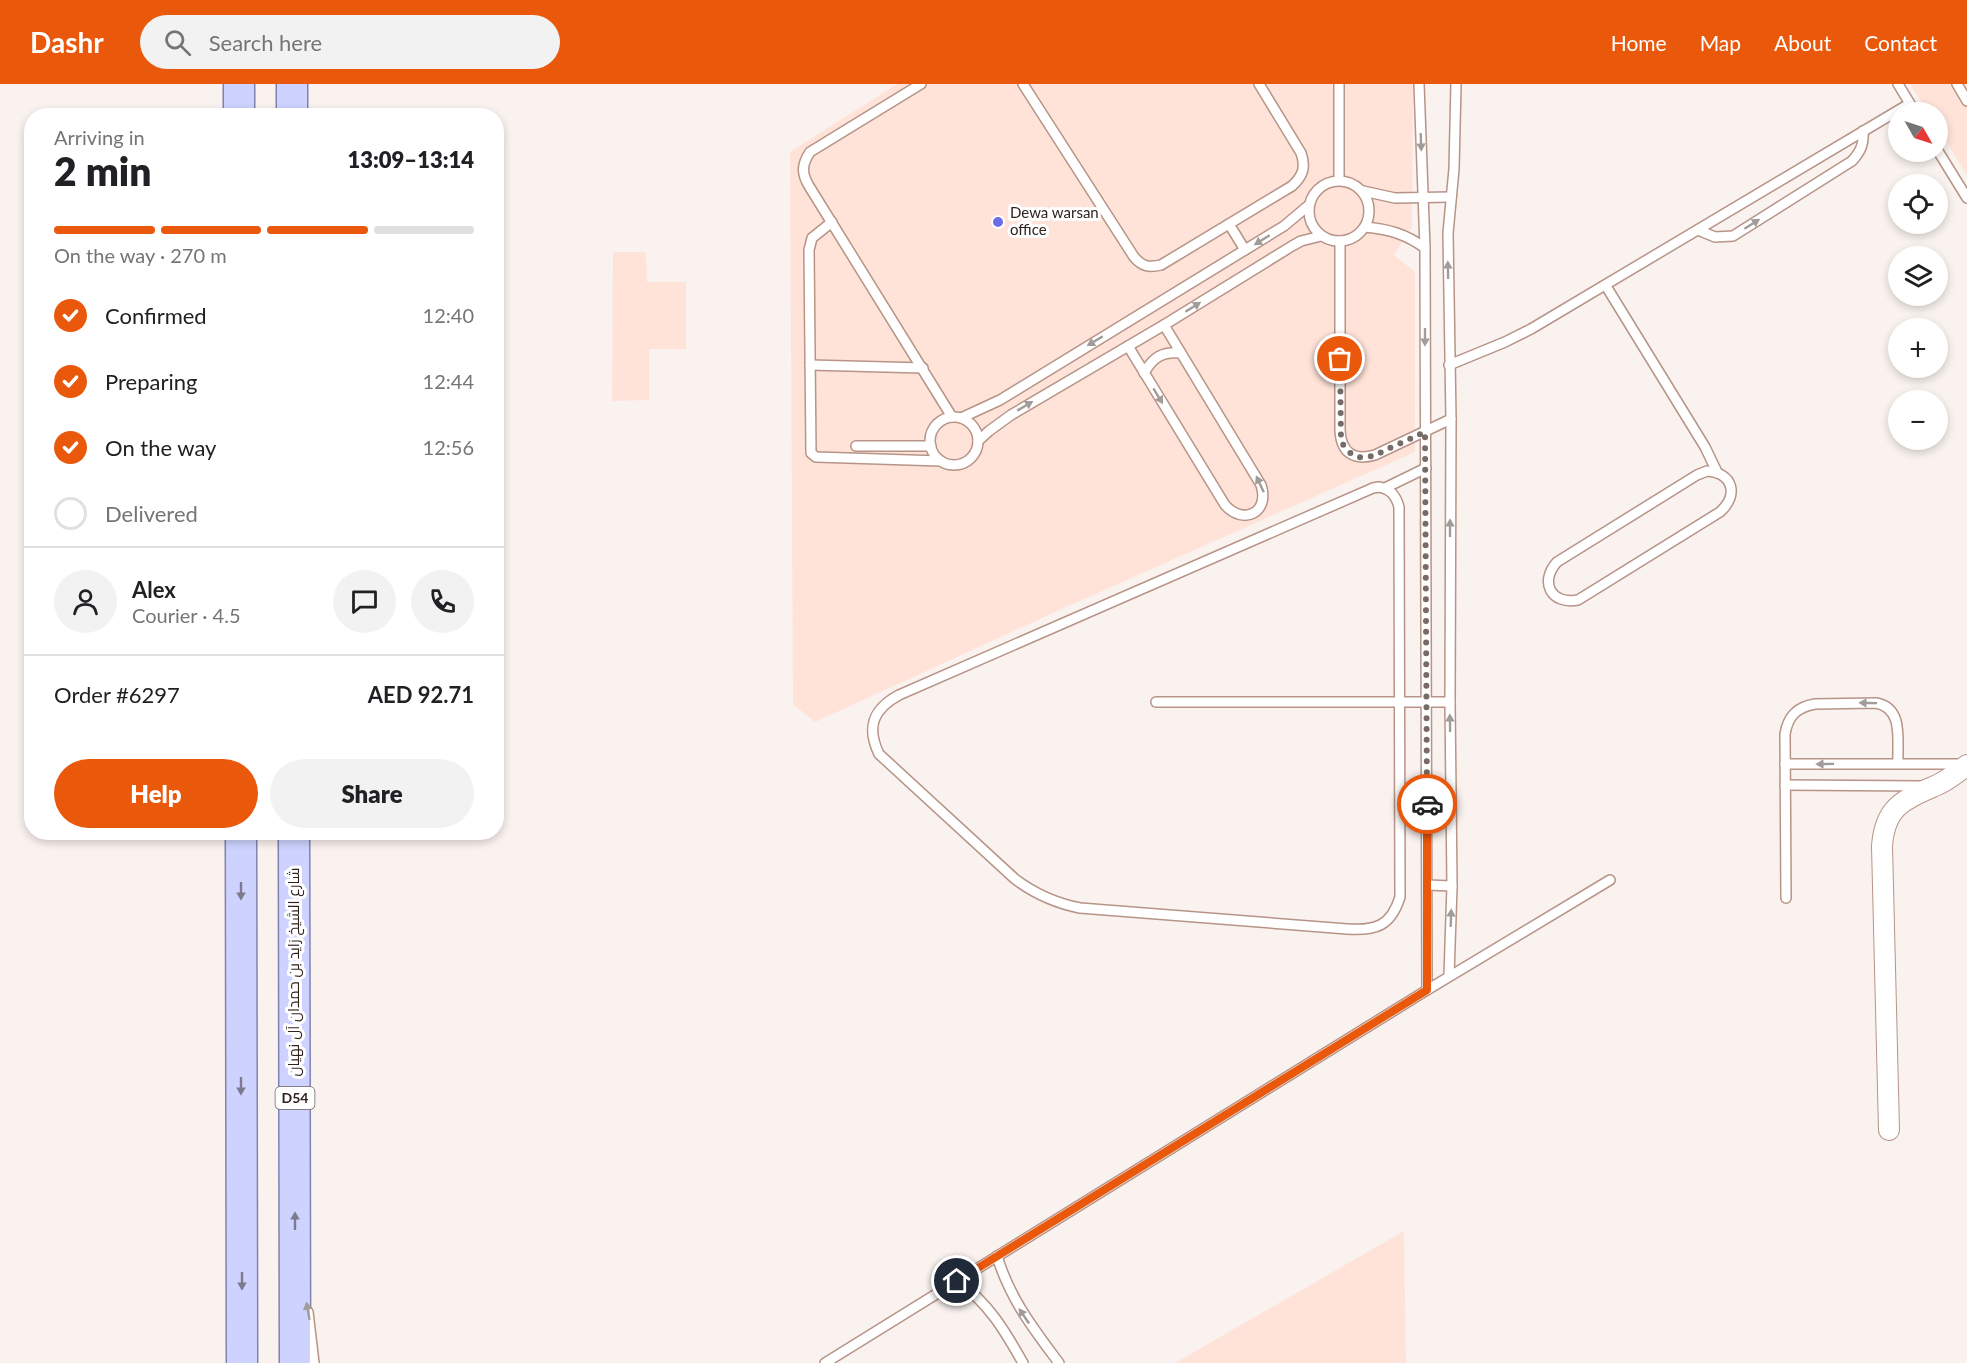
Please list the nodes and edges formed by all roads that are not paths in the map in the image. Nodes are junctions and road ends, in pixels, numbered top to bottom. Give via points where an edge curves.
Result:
1 (239, 84) edge
2 (292, 84) edge
3 (921, 84) edge
4 (1023, 84) edge
5 (1259, 84) edge
6 (1339, 84) edge
7 (1419, 84) edge
8 (1456, 84) edge
9 (1898, 84) edge
10 (1957, 84) edge
11 (1967, 101) edge
12 (1908, 102) edge
13 (239, 108) edge
14 (292, 108) edge
15 (1888, 116) edge
16 (1863, 131) junction
17 (1945, 162) edge
18 (1339, 180) junction
19 (1363, 191) junction
20 (1451, 197) junction
21 (1423, 198) junction
22 (1967, 198) edge
23 (1309, 205) junction
24 (832, 222) junction
25 (1229, 224) junction
26 (1365, 227) junction
27 (1698, 230) junction
28 (1322, 236) junction
29 (1340, 241) junction
30 (1425, 248) junction
31 (1245, 250) junction
32 (1606, 285) junction
33 (1164, 325) junction
34 (1128, 346) junction
35 (1181, 353) junction
36 (810, 365) junction
37 (1449, 365) junction
38 (923, 368) junction
39 (1144, 373) junction
40 (957, 417) junction
41 (1451, 419) junction
42 (1425, 432) junction
43 (978, 441) junction
44 (856, 446) dead end
45 (931, 446) junction
46 (942, 461) junction
47 (1426, 468) junction
48 (1717, 472) junction
49 (1385, 488) junction
50 (1156, 702) dead end
51 (1400, 702) junction
52 (1426, 702) junction
53 (1450, 702) junction
54 (1898, 763) junction
55 (1785, 764) junction
56 (1967, 765) edge
57 (1785, 785) junction
58 (1934, 786) junction
59 (241, 840) edge
60 (294, 840) edge
61 (1610, 880) dead end
62 (1428, 885) junction
63 (1452, 886) junction
64 (1786, 898) dead end
65 (1449, 976) junction
66 (1427, 990) junction
67 (1889, 1130) dead end
68 (997, 1256) junction
69 (295, 1260) junction
70 (957, 1281) junction
71 (242, 1363) edge
72 (295, 1363) edge
73 (314, 1363) edge
74 (825, 1363) edge
75 (1023, 1363) edge
76 (1059, 1363) edge

1 - 13 main road
2 - 14 main road
3 - 24 lane via 810,152 805,159 804,178
4 - 25 lane via 1141,264 1161,265
5 - 25 lane via 1301,153 1304,171 1292,186
6 - 18 lane
7 -> 21 lane
8 - 20 lane
9 - 12 lane
10 - 11 lane
15 - 16 lane
16 - 27 lane
27 -> 16 lane via 1715,237 1733,236 1852,160 1862,149
17 - 22 lane
18 - 19 lane
18 - 23 lane via 1319,187
19 - 21 lane via 1395,198
19 - 26 lane via 1370,209
20 - 21 lane
37 -> 20 lane
21 - 30 lane
23 - 28 lane via 1311,223
23 -> 31 lane via 1293,220
24 - 36 lane via 810,244
24 - 38 lane
25 - 31 lane
26 - 29 lane via 1350,239
26 - 30 lane via 1407,236
27 - 32 lane
28 - 29 lane
33 -> 28 lane via 1292,246
29 - 42 lane via 1341,441 1354,456 1365,458
30 -> 42 lane
31 -> 40 lane via 1000,400
32 - 37 lane via 1505,342
32 - 48 lane via 1706,447
33 - 34 lane
33 - 35 lane
34 - 39 lane
43 -> 34 lane via 1011,415
35 - 39 lane via 1155,358
39 -> 35 lane via 1225,505 1240,516 1249,515 1263,502 1262,484
36 - 38 lane
36 - 46 lane via 813,456
37 - 41 lane
38 - 40 lane
40 - 43 lane via 974,426
40 - 45 lane via 938,423
41 - 42 lane
53 -> 41 lane
42 - 47 lane
43 - 46 lane via 969,460 955,465
44 - 45 lane
45 - 46 lane
47 - 49 lane
47 - 52 lane
48 - 48 lane via 1697,475 1557,562 1550,570 1550,591 1567,602 1578,600 1720,512 1731,496 1725,477
49 - 51 lane via 1392,492 1399,507
49 - 51 lane via 1364,491 899,695 877,713 872,726 873,741 879,754 1015,879 1061,904 1364,931 1388,920 1400,897
50 - 51 lane
51 - 52 lane
52 - 53 lane
52 - 62 lane
63 -> 53 lane
54 -> 55 lane
54 -> 55 lane via 1895,717 1891,709 1876,703 1815,704 1797,710 1786,724
54 - 56 lane
55 - 57 lane
56 - 58 street
57 - 58 lane
57 - 64 lane
58 - 67 street via 1899,804 1884,830
59 -> 71 main road
69 -> 60 main road, شارع الشيخ زايد بن حمدان آل نهيان / D54
61 - 65 lane
62 - 63 lane
62 - 66 lane
65 -> 63 lane
65 - 66 lane
66 - 68 lane
68 - 70 lane
76 -> 68 lane via 1017,1305
69 - 72 main road, شارع الشيخ زايد بن حمدان آل نهيان / D54
73 -> 69 lane via 305,1295
70 - 74 lane
70 - 75 lane via 993,1314

